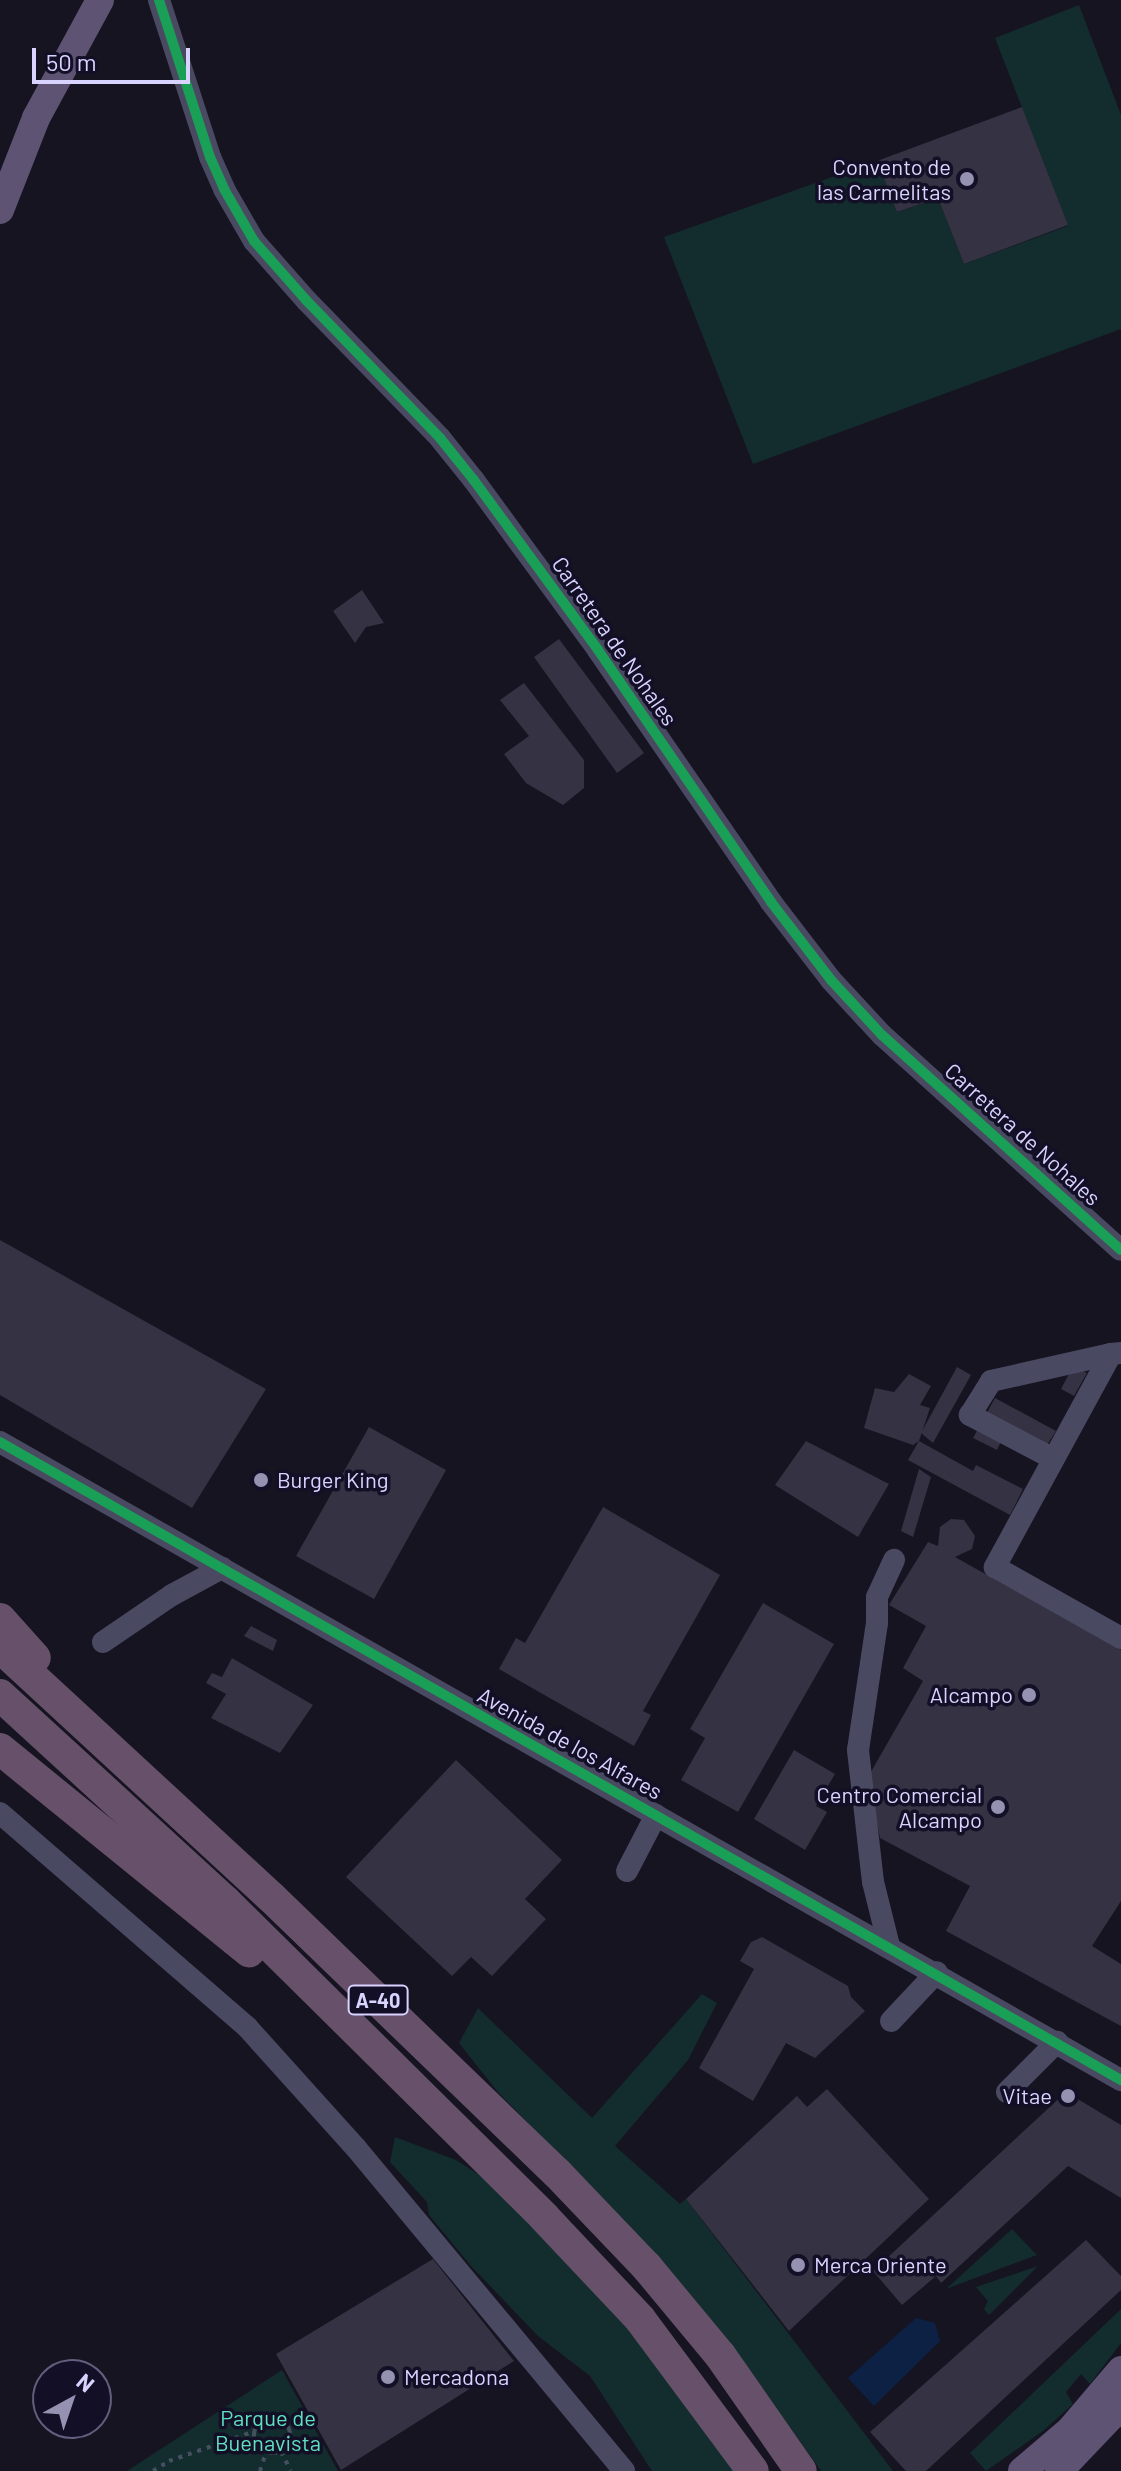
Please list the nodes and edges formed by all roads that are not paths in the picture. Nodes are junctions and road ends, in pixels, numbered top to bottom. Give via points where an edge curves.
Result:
1 (100, 0) edge
2 (159, 0) edge
3 (0, 210) edge
4 (1121, 1250) edge
5 (1116, 1353) edge
6 (0, 1442) edge
7 (1052, 1458) junction
8 (894, 1560) dead end
9 (222, 1568) junction
10 (0, 1619) edge
11 (1121, 1638) edge
12 (103, 1642) dead end
13 (0, 1647) edge
14 (0, 1695) edge
15 (0, 1749) edge
16 (0, 1813) edge
17 (656, 1815) junction
18 (627, 1871) dead end
19 (271, 1897) junction
20 (889, 1946) junction
21 (937, 1972) junction
22 (891, 2021) dead end
23 (1057, 2042) junction
24 (1121, 2080) edge
25 (409, 2084) junction
26 (1007, 2092) dead end
27 (1121, 2370) edge
28 (1121, 2406) edge
29 (624, 2471) edge
30 (753, 2471) edge
31 (801, 2471) edge
32 (1022, 2471) edge
33 (1059, 2471) edge

1 - 3 main road via 36,118
2 - 4 street, Carretera de Nohales via 210,157 254,241 473,479 831,980 882,1035
5 - 7 street
5 - 7 street via 991,1381 970,1415
6 - 9 street, Avenida de los Alfares
7 - 11 street via 995,1567
8 - 20 street via 877,1597 858,1750 873,1882
9 - 12 street
9 - 17 street, Avenida de los Alfares
10 - 19 highway
13 - 19 highway, A-40
14 - 25 highway, A-40 via 226,1902
15 - 25 highway
16 - 29 street via 247,2027 376,2171
17 - 18 street
17 - 20 street, Avenida de los Alfares
19 - 31 highway, A-40 via 646,2266 720,2355
20 - 21 street, Avenida de los Alfares
21 - 22 street
21 - 23 street, Avenida de los Alfares
23 - 24 street, Avenida de los Alfares
23 - 26 street
25 - 30 highway, A-40 via 640,2319
27 - 32 main road via 1070,2430
28 - 33 main road

